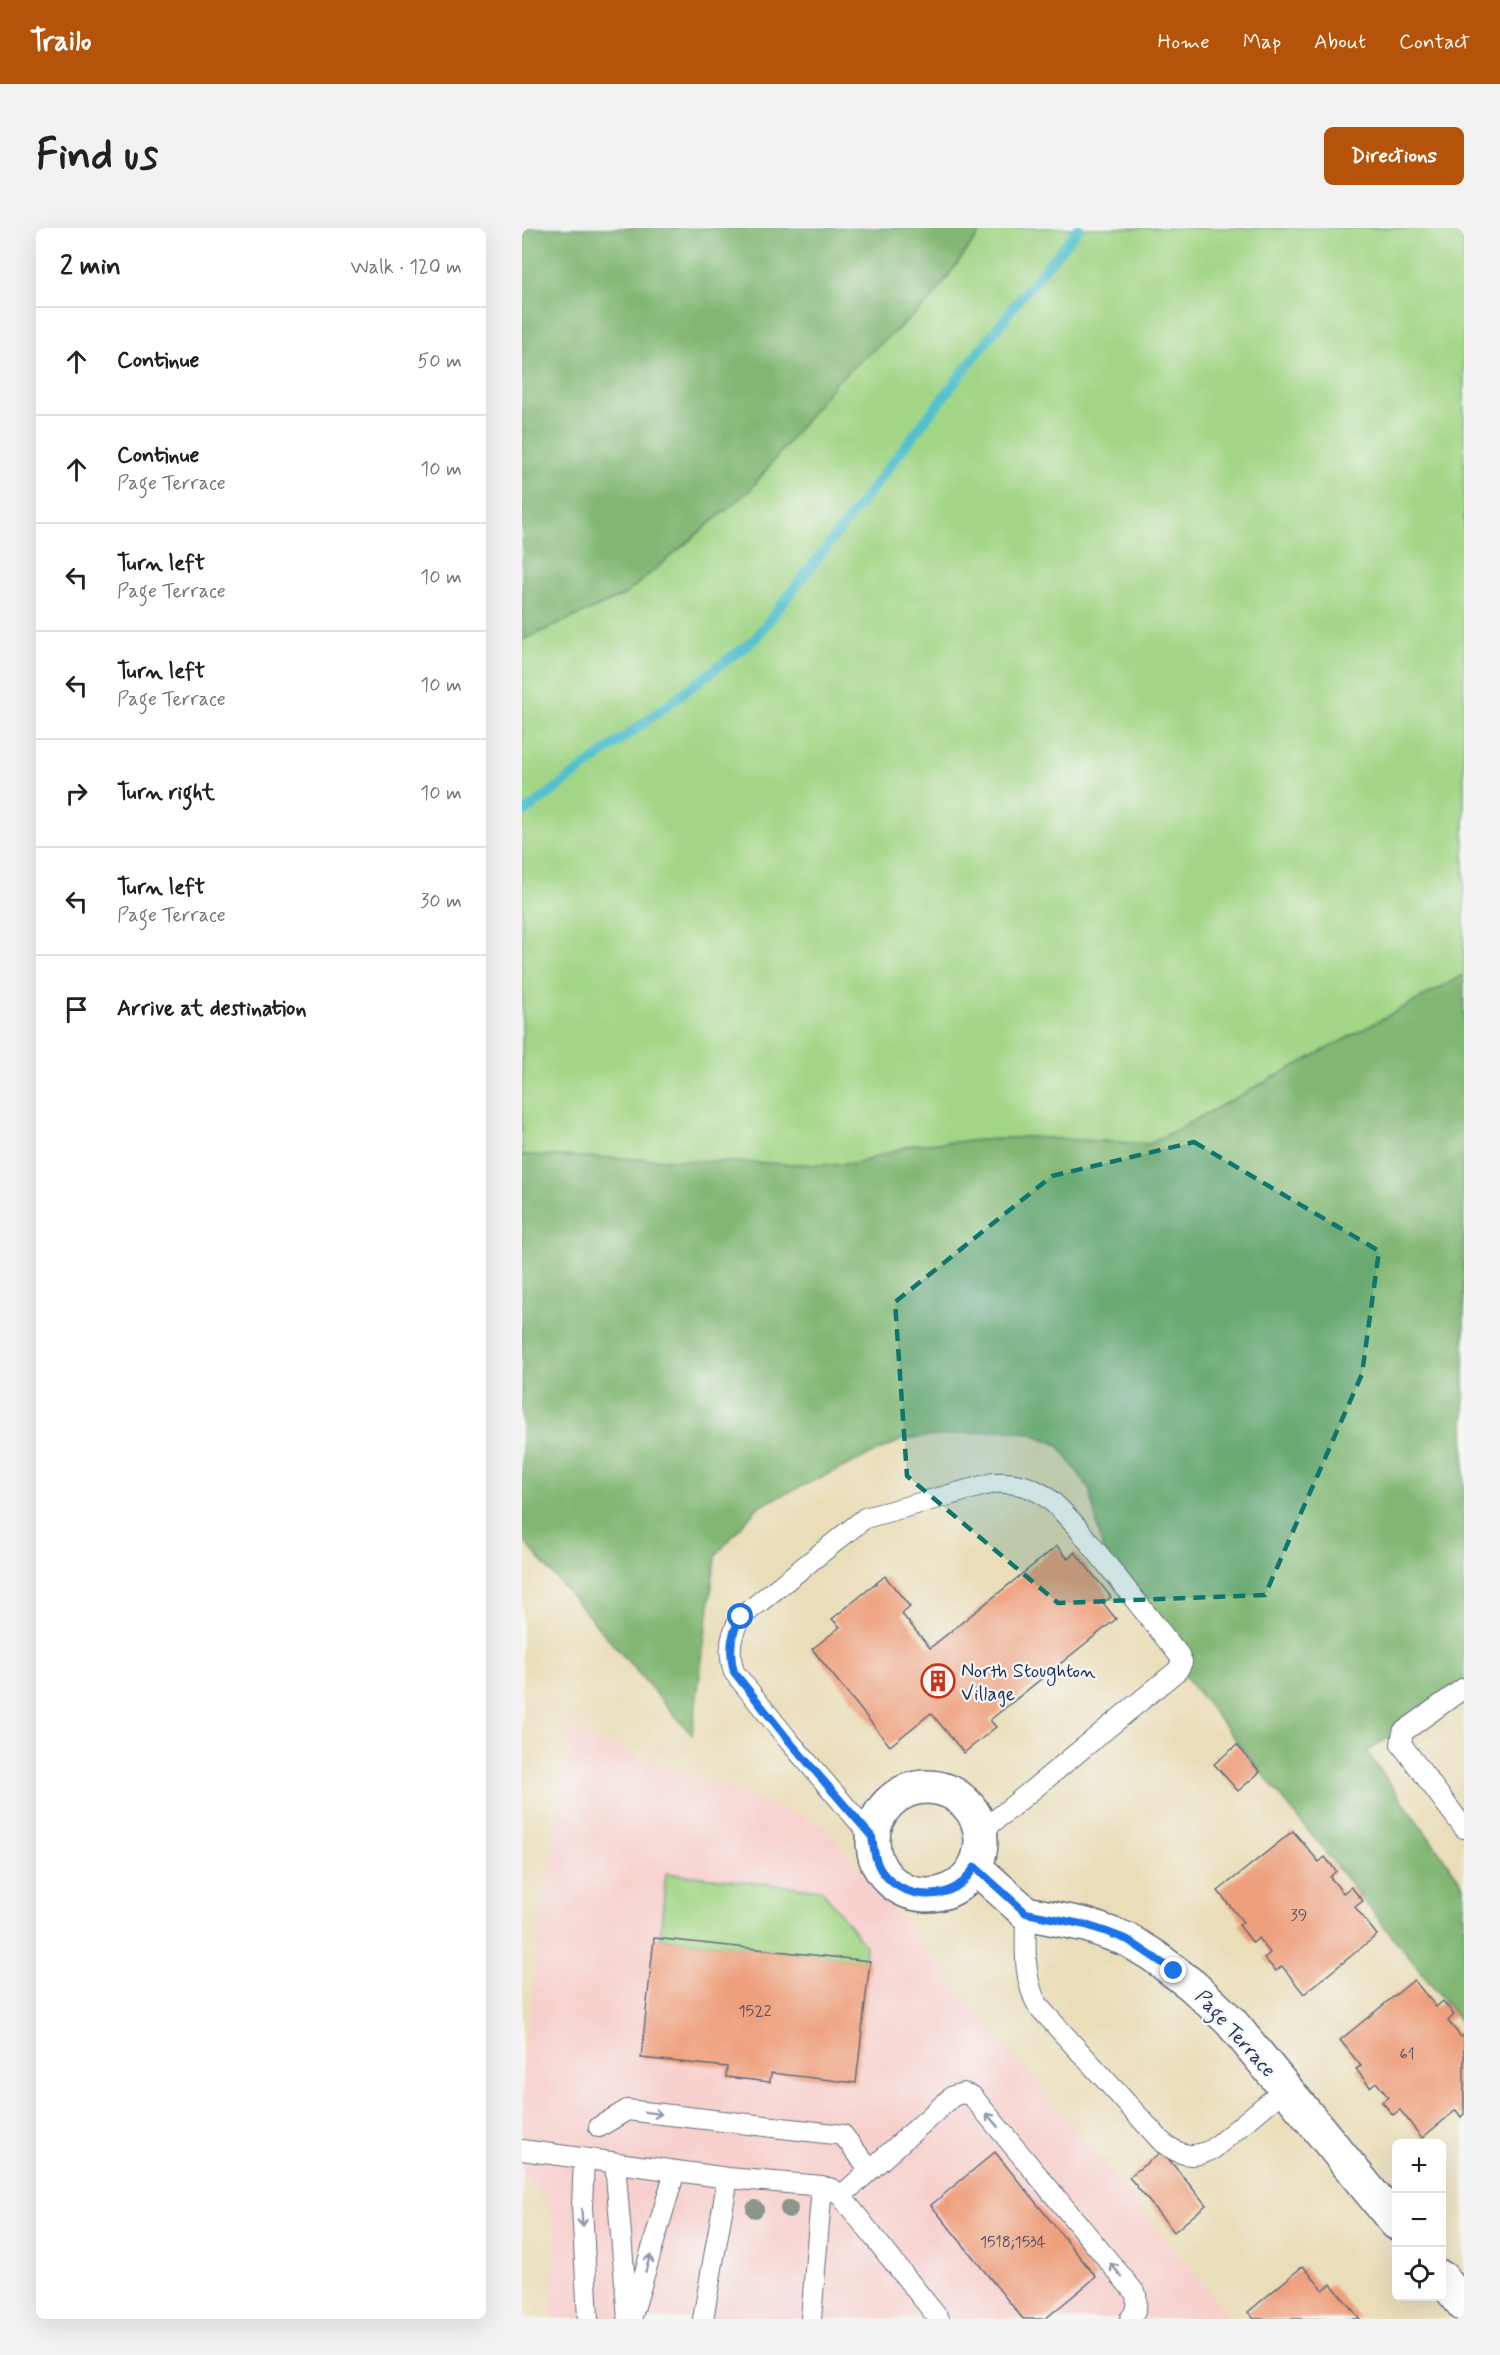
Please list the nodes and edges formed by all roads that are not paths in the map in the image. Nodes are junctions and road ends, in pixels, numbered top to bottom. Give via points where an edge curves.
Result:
1 (1464, 1688) edge
2 (1464, 1828) edge
3 (981, 1832) junction
4 (872, 1837) junction
5 (975, 1867) junction
6 (1026, 1913) junction
7 (1286, 2088) junction
8 (599, 2127) dead end
9 (522, 2150) edge
10 (584, 2159) junction
11 (615, 2163) junction
12 (870, 2170) junction
13 (675, 2171) junction
14 (728, 2178) junction
15 (822, 2186) junction
16 (841, 2196) junction
17 (1392, 2218) edge
18 (1446, 2283) edge
19 (1464, 2305) edge
20 (703, 2318) edge
21 (588, 2319) edge
22 (629, 2319) edge
23 (811, 2319) edge
24 (939, 2319) edge
25 (1130, 2319) edge

1 - 2 lane via 1400,1737
3 - 4 street via 964,1801 933,1786 899,1793 885,1805
3 - 4 lane via 1178,1670 1182,1662 1062,1512 1024,1484 993,1483 865,1518 736,1624 731,1648 734,1672
3 - 5 street via 981,1850
4 - 5 street via 874,1855 882,1872 911,1893 930,1895 948,1891
5 - 6 street
6 - 7 street, Page Terrace via 1107,1932 1154,1956 1231,2022
6 - 7 lane via 1027,1974 1030,1992 1038,2006 1173,2150 1200,2155 1213,2149
7 - 17 street, Page Terrace
8 -> 12 lane via 627,2110 843,2135
9 - 10 lane
10 - 11 lane
10 -> 21 lane via 582,2206
11 - 13 lane
11 - 22 lane
12 - 16 lane
25 -> 12 lane via 1137,2305 1136,2294 972,2096 953,2096
13 - 14 lane
22 -> 13 lane
14 - 15 lane
14 - 20 lane
15 - 16 lane
15 - 23 lane
16 - 24 lane
18 - 19 street

